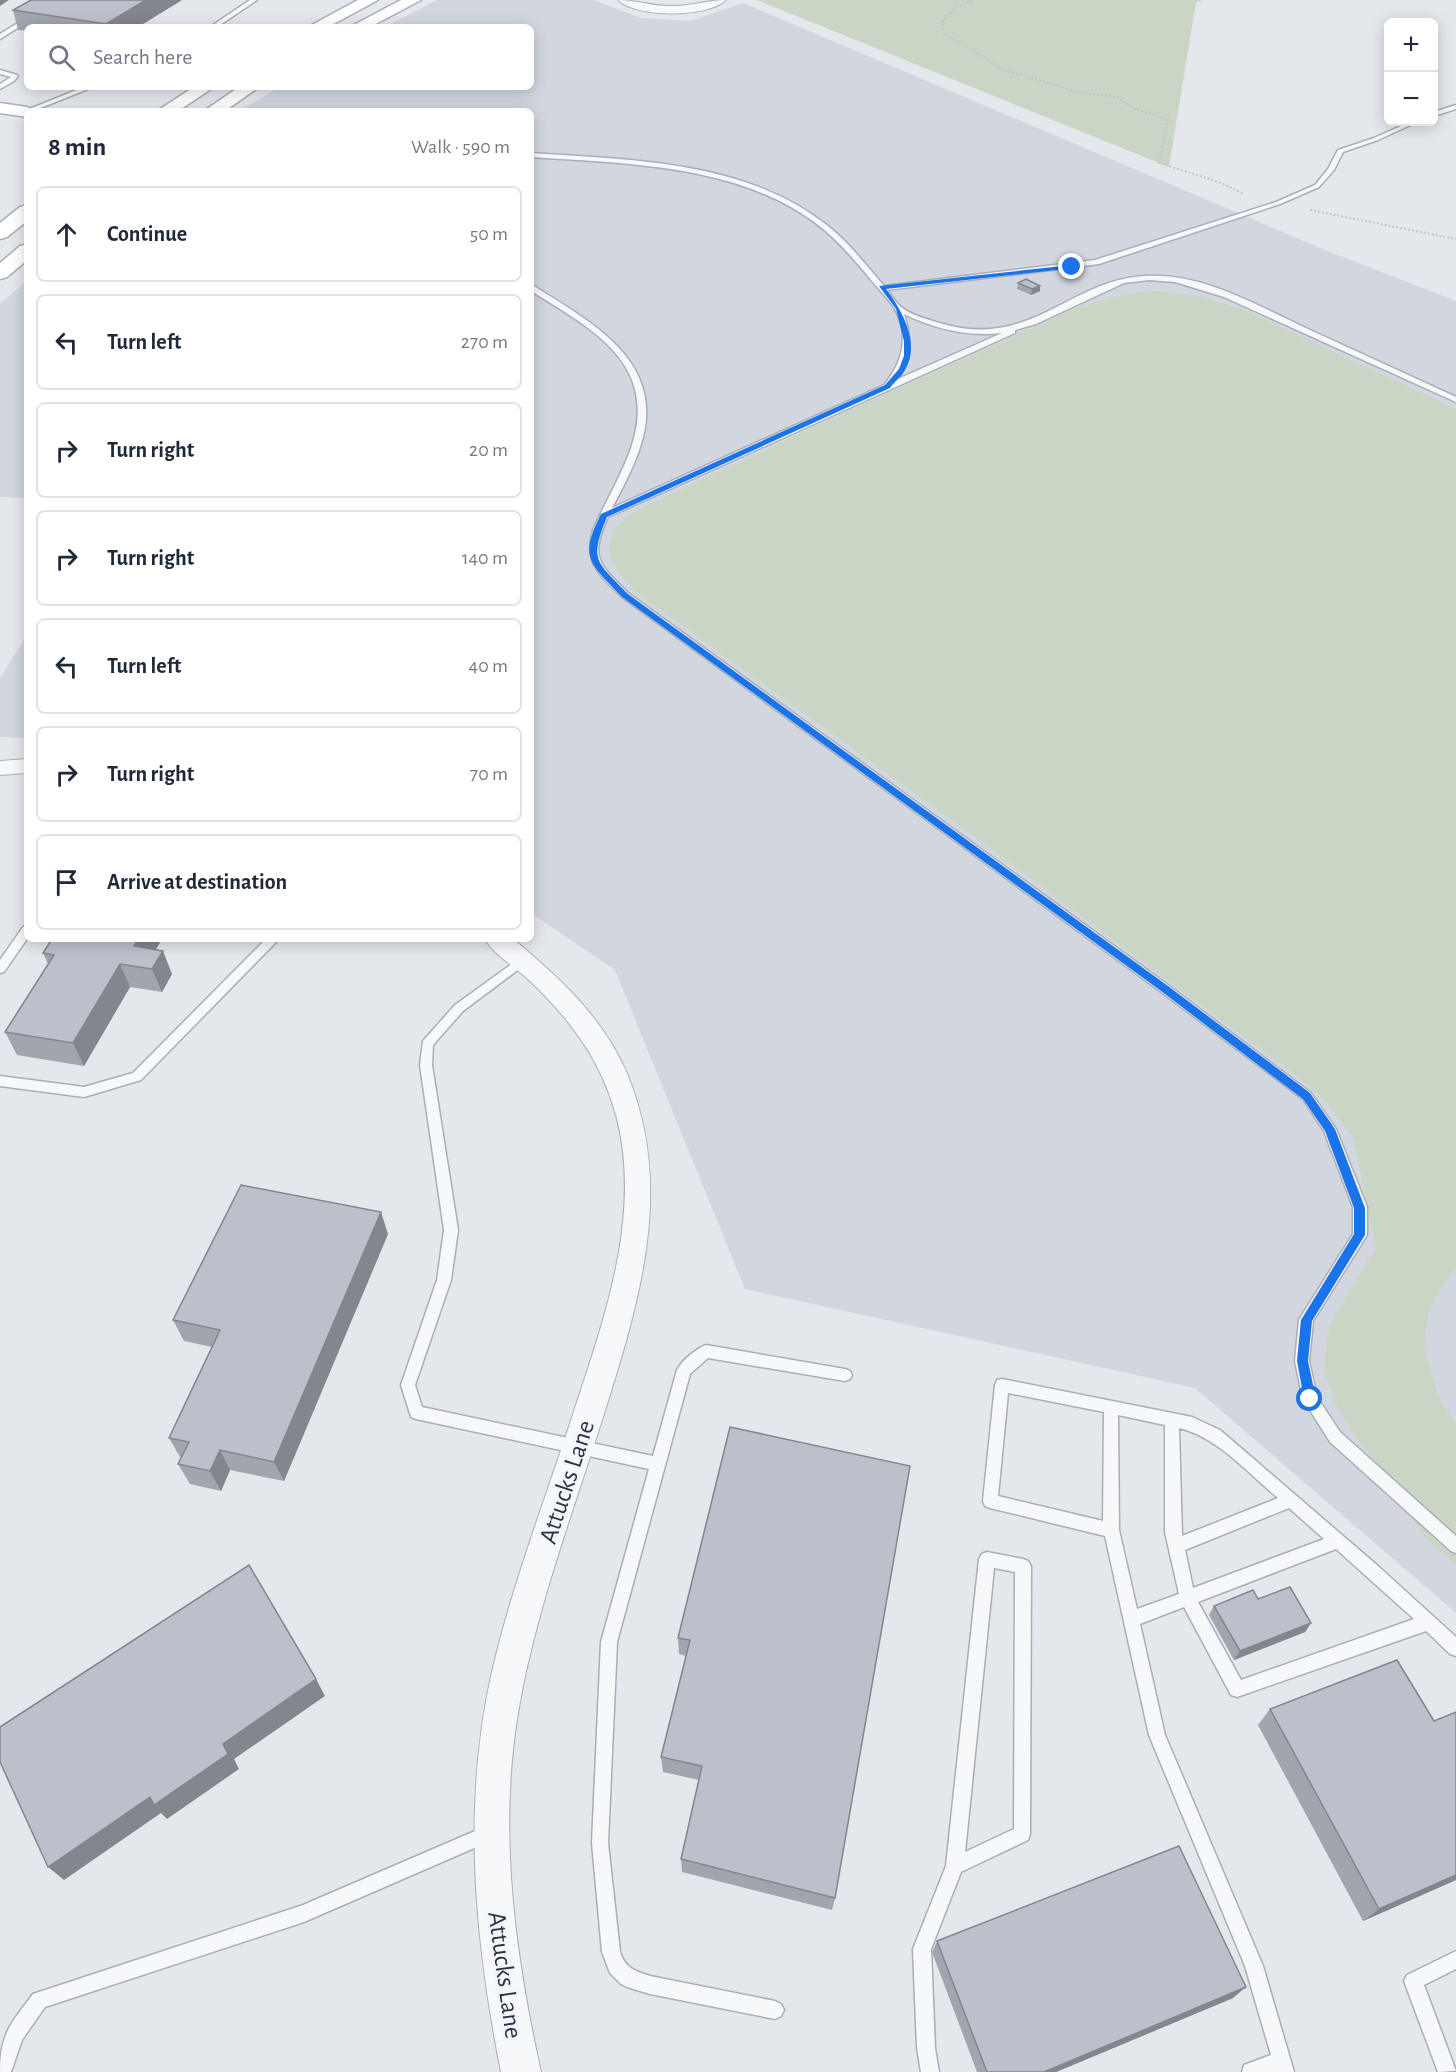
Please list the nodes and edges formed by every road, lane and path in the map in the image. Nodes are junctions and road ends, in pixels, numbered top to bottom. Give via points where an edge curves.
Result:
1 (59, 0) edge
2 (254, 0) edge
3 (370, 0) edge
4 (413, 0) edge
5 (624, 0) edge
6 (720, 0) edge
7 (972, 0) edge
8 (218, 24) edge
9 (322, 24) edge
10 (364, 24) edge
11 (0, 37) edge
12 (0, 72) edge
13 (0, 87) edge
14 (82, 90) edge
15 (201, 90) edge
16 (246, 90) edge
17 (1456, 107) edge
18 (0, 108) edge
19 (36, 108) edge
20 (171, 108) edge
21 (218, 108) edge
22 (24, 112) edge
23 (1438, 113) edge
24 (1405, 126) edge
25 (534, 155) edge
26 (1278, 203) junction
27 (24, 213) edge
28 (0, 233) edge
29 (1456, 239) edge
30 (24, 253) edge
31 (0, 273) edge
32 (882, 288) junction
33 (534, 290) edge
34 (898, 309) junction
35 (1031, 323) junction
36 (887, 387) junction
37 (1456, 400) edge
38 (604, 515) junction
39 (24, 766) edge
40 (0, 768) edge
41 (24, 934) edge
42 (270, 942) edge
43 (501, 942) edge
44 (523, 960) junction
45 (0, 969) edge
46 (0, 1081) edge
47 (845, 1375) dead end
48 (1111, 1407) junction
49 (1172, 1420) junction
50 (579, 1446) junction
51 (657, 1464) junction
52 (1291, 1500) junction
53 (1111, 1530) junction
54 (1338, 1541) junction
55 (1176, 1546) junction
56 (1456, 1546) edge
57 (1188, 1598) junction
58 (1131, 1619) junction
59 (1428, 1622) junction
60 (1456, 1648) edge
61 (491, 1832) junction
62 (955, 1866) junction
63 (1456, 1960) edge
64 (775, 2010) dead end
65 (1283, 2066) edge
66 (2, 2072) edge
67 (521, 2072) edge
68 (930, 2072) edge
69 (1251, 2072) edge
70 (1447, 2072) edge

1 - 11 lane
2 - 8 lane
3 - 9 street
4 - 10 street
5 - 6 street via 655,11 688,10
7 - 26 path via 943,20 943,32 1004,70 1078,93 1117,97 1135,109 1168,119 1159,163
12 - 13 lane via 15,76
14 - 19 lane
15 - 20 street
16 - 21 street
17 - 23 lane
18 - 22 street
24 - 26 lane via 1340,151 1317,186
25 - 32 lane via 681,169 765,192 825,227
26 - 29 path
26 - 32 lane via 1096,262
27 - 28 street
30 - 31 street
32 - 34 lane
33 - 38 lane via 611,342 630,363 638,385 644,410 641,427 631,459
34 - 35 lane via 951,330 982,332
34 - 36 lane via 905,327 907,356 902,370
35 - 36 lane
35 - 37 lane via 1122,281 1137,277 1170,278 1227,295
36 - 38 lane
38 - 56 lane via 591,545 595,565 625,595 1307,1096 1330,1129 1360,1208 1360,1235 1306,1320 1302,1361 1310,1399 1335,1437
39 - 40 street
41 - 45 lane
42 - 46 lane via 137,1077 84,1092
43 - 44 street, Attucks Lane
44 - 50 street, Attucks Lane via 559,992 599,1045 624,1100 637,1163 638,1229 625,1302
44 - 50 lane via 459,1008 427,1044 426,1065 451,1230 444,1280 408,1385 417,1412
47 - 51 lane via 706,1351 684,1370
48 - 49 lane
48 - 53 lane
48 - 53 lane via 1002,1385 990,1501
49 - 52 lane via 1215,1435
49 - 55 lane
50 - 51 lane
50 - 61 street, Attucks Lane via 526,1606 500,1713
51 - 64 lane via 609,1642 600,1843 611,1952 616,1967 627,1978
52 - 54 lane
52 - 55 lane
53 - 58 lane
54 - 57 lane
54 - 59 lane
55 - 57 lane
57 - 58 lane
57 - 59 lane via 1237,1689
58 - 65 lane via 1157,1735 1254,1966
59 - 60 lane
61 - 66 lane via 304,1913 39,2000 14,2035
61 - 67 street, Attucks Lane via 500,1950
62 - 62 lane via 982,1606 987,1559 1023,1566 1022,1834
62 - 68 lane via 922,1949
63 - 70 lane via 1413,1981
65 - 69 lane

